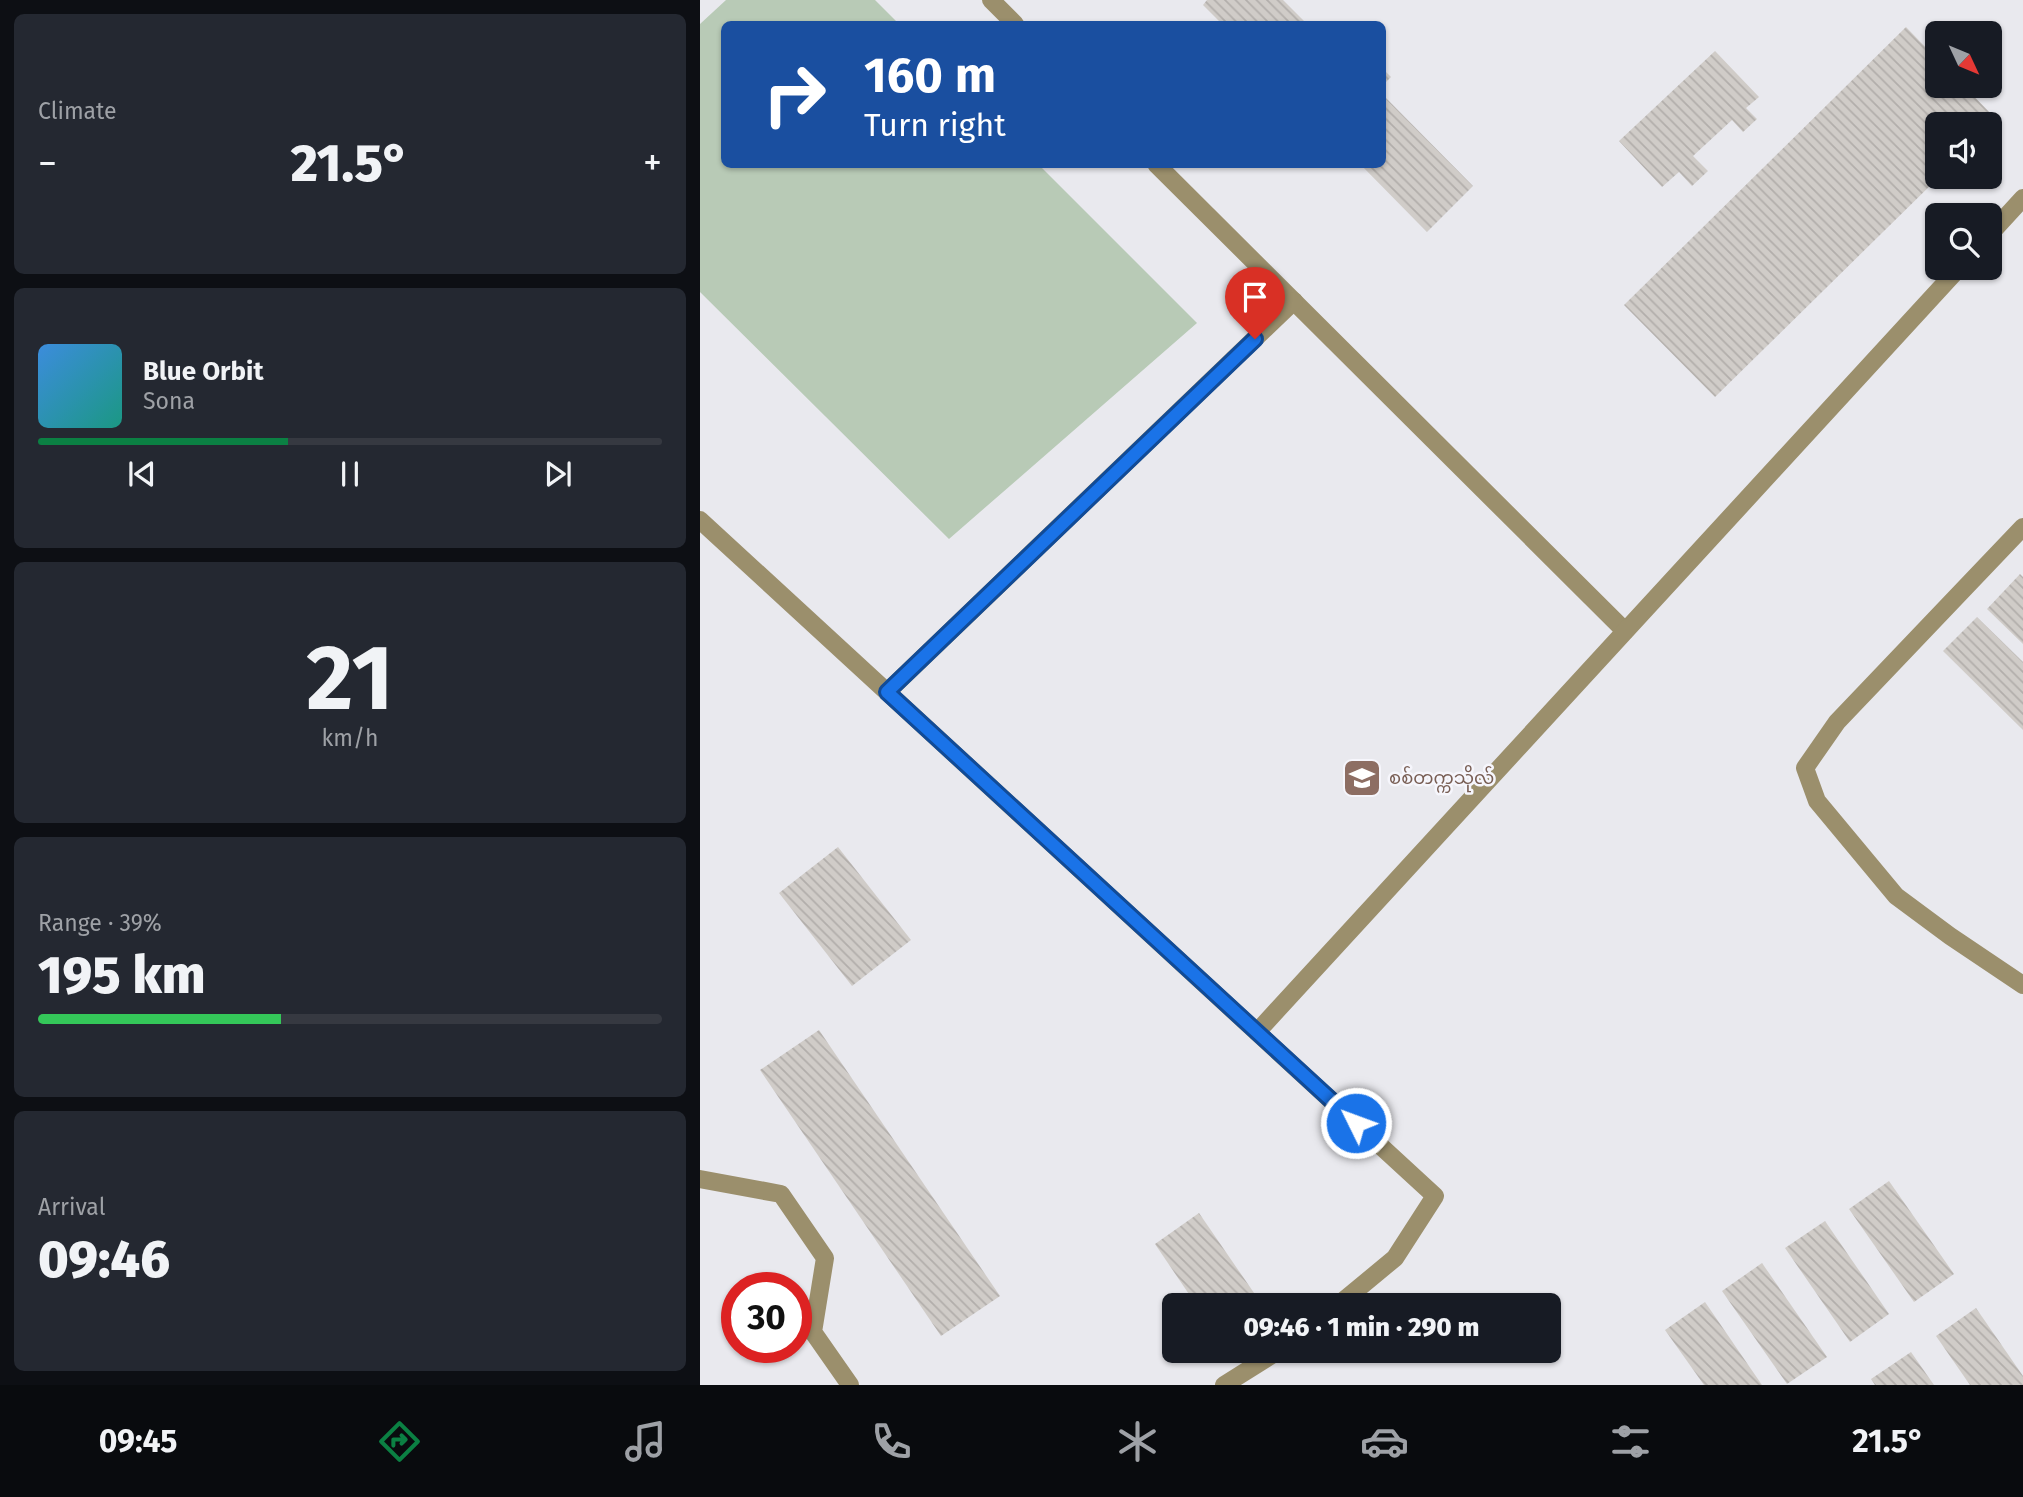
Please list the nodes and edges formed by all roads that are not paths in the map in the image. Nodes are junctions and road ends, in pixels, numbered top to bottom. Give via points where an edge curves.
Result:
1 (990, 0) edge
2 (1012, 21) edge
3 (1160, 168) edge
4 (2023, 198) edge
5 (2002, 221) edge
6 (1948, 280) edge
7 (1294, 302) junction
8 (700, 520) edge
9 (2023, 527) edge
10 (1625, 631) junction
11 (887, 692) junction
12 (2023, 985) edge
13 (1257, 1032) junction
14 (700, 1180) edge
15 (1353, 1293) edge
16 (1259, 1363) edge
17 (850, 1385) edge
18 (1224, 1385) edge

1 - 2 street
3 - 7 street
4 - 5 street
6 - 10 street
7 - 10 street
7 - 11 street
8 - 11 street
9 - 12 street via 1837,722 1805,768 1817,801 1896,897
10 - 13 street
11 - 13 street
13 - 15 street via 1435,1196 1395,1258
14 - 17 street via 781,1194 825,1258 813,1332
16 - 18 street

